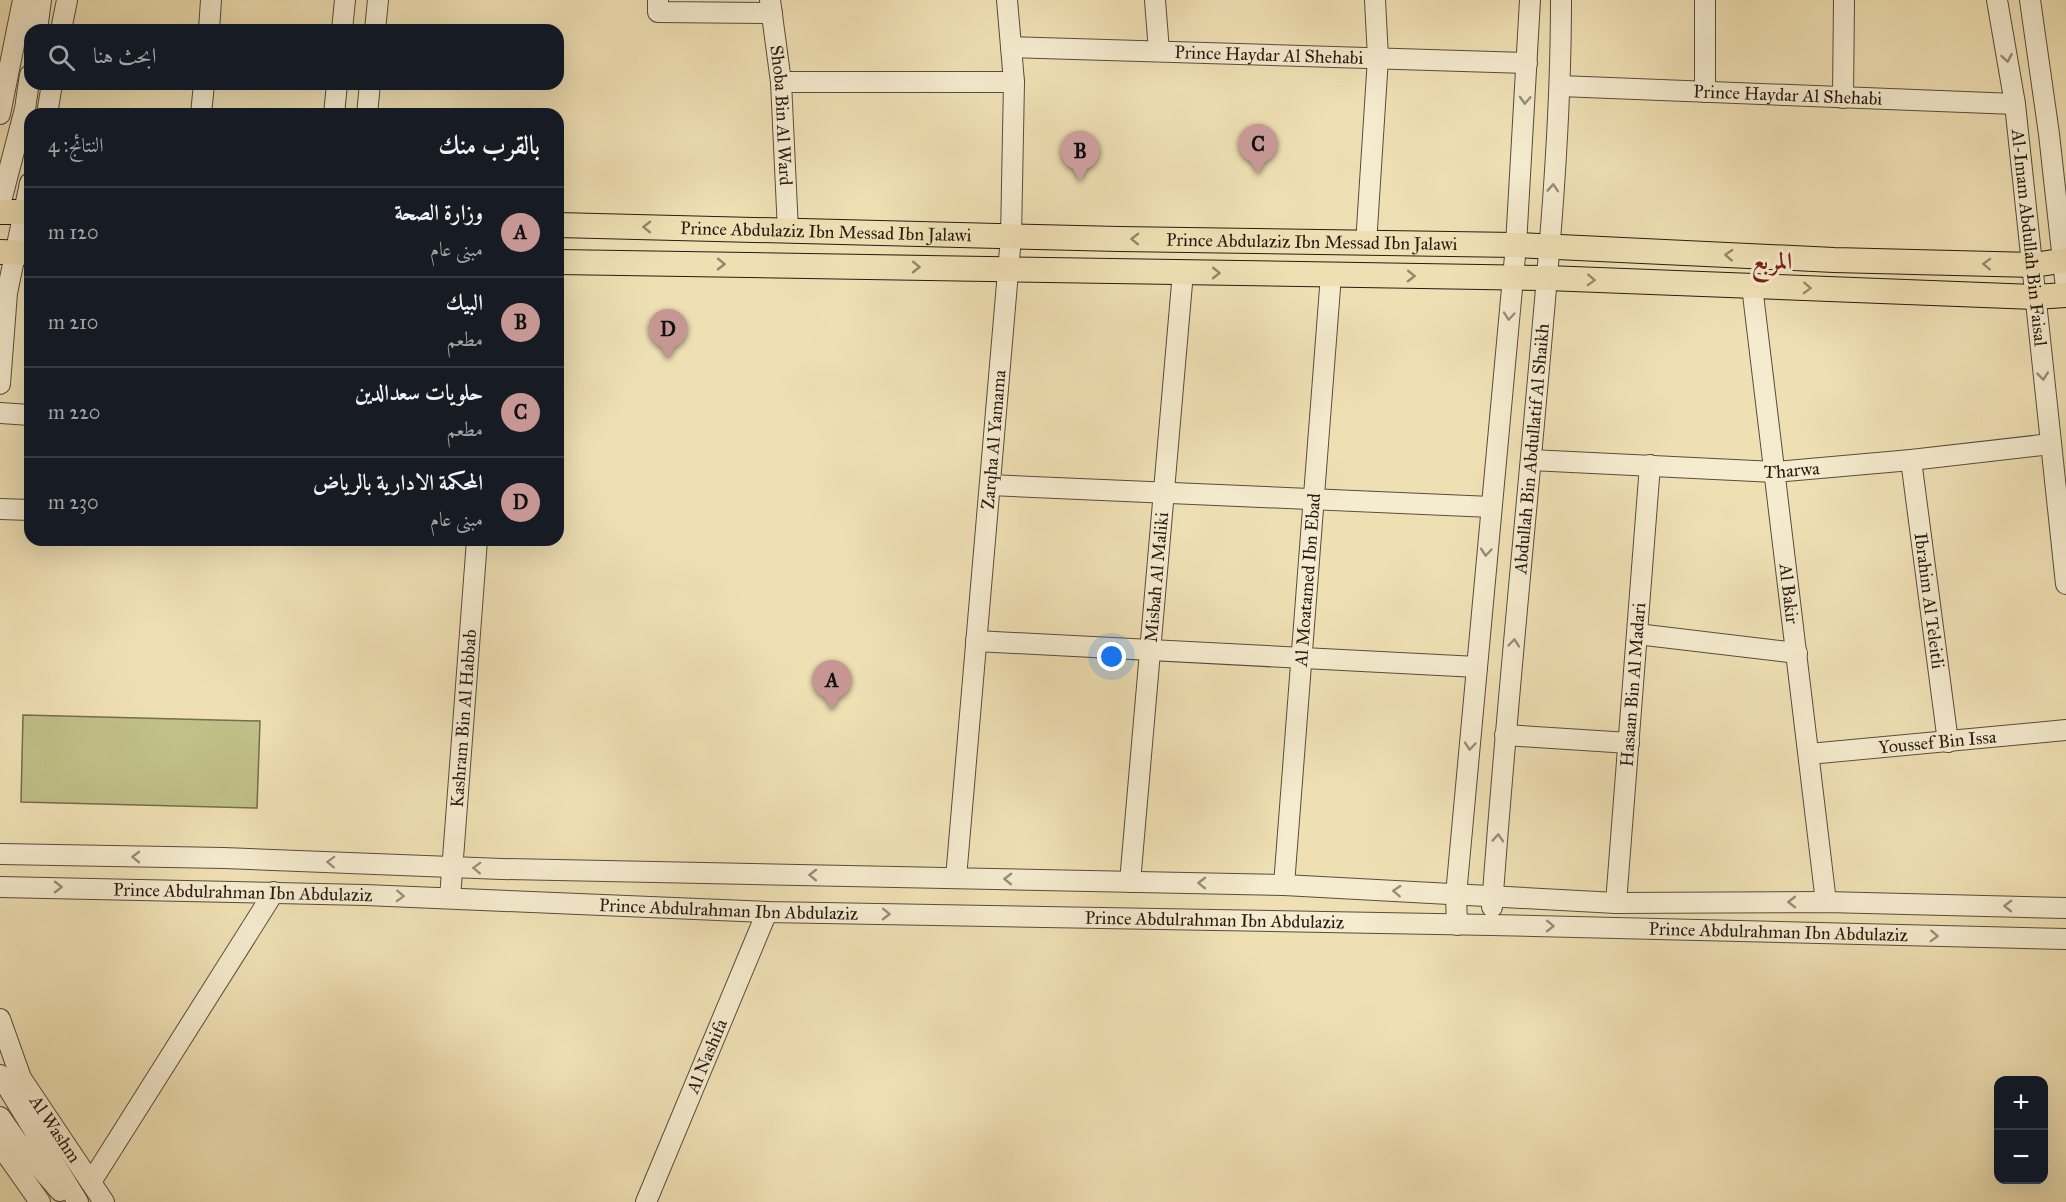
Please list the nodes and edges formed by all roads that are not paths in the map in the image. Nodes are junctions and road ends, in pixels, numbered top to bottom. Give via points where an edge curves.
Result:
1 (23, 0) edge
2 (41, 0) edge
3 (67, 0) edge
4 (211, 0) edge
5 (658, 0) edge
6 (1007, 0) edge
7 (1155, 0) edge
8 (1375, 0) edge
9 (1530, 0) edge
10 (1561, 0) edge
11 (1705, 0) edge
12 (1844, 0) edge
13 (1997, 0) edge
14 (2031, 0) edge
15 (771, 6) edge
16 (38, 24) edge
17 (62, 24) edge
18 (209, 24) edge
19 (1011, 47) junction
20 (1159, 51) junction
21 (1378, 58) junction
22 (1527, 63) junction
23 (781, 82) junction
24 (1014, 82) junction
25 (1560, 86) junction
26 (28, 90) edge
27 (51, 90) edge
28 (203, 90) edge
29 (336, 90) edge
30 (369, 90) edge
31 (1705, 92) junction
32 (1843, 98) junction
33 (2015, 104) junction
34 (25, 108) edge
35 (48, 108) edge
36 (202, 108) edge
37 (334, 108) edge
38 (368, 108) edge
39 (24, 113) edge
40 (0, 114) edge
41 (2058, 134) edge
42 (24, 198) edge
43 (0, 205) edge
44 (18, 212) edge
45 (564, 225) edge
46 (788, 231) junction
47 (1011, 237) junction
48 (1366, 244) junction
49 (1516, 245) junction
50 (1549, 246) junction
51 (15, 253) edge
52 (2065, 260) edge
53 (564, 262) edge
54 (2034, 265) junction
55 (1008, 269) junction
56 (1183, 272) junction
57 (1331, 275) junction
58 (1512, 278) junction
59 (1547, 278) junction
60 (1752, 286) junction
61 (2066, 288) edge
62 (2066, 296) edge
63 (2035, 297) junction
64 (0, 384) edge
65 (0, 413) edge
66 (24, 415) edge
67 (2051, 444) junction
68 (1531, 460) junction
69 (1911, 460) junction
70 (1650, 465) junction
71 (1774, 471) junction
72 (990, 485) junction
73 (1164, 493) junction
74 (1314, 500) junction
75 (1491, 507) junction
76 (0, 509) edge
77 (24, 510) edge
78 (477, 546) edge
79 (2065, 574) edge
80 (1637, 633) junction
81 (976, 641) junction
82 (1150, 650) junction
83 (1797, 653) junction
84 (1302, 657) junction
85 (1477, 667) junction
86 (2066, 730) edge
87 (1505, 735) junction
88 (1948, 742) junction
89 (1629, 743) junction
90 (1809, 754) junction
91 (0, 854) edge
92 (224, 858) junction
93 (453, 867) junction
94 (956, 878) junction
95 (1130, 882) junction
96 (1284, 885) junction
97 (0, 887) edge
98 (223, 892) junction
99 (274, 892) junction
100 (1456, 895) junction
101 (1493, 896) junction
102 (450, 898) junction
103 (1826, 902) junction
104 (1616, 903) junction
105 (2066, 908) edge
106 (767, 912) junction
107 (1491, 924) junction
108 (1457, 925) junction
109 (2066, 939) edge
110 (0, 1019) edge
111 (0, 1075) edge
112 (0, 1095) edge
113 (0, 1117) edge
114 (0, 1145) edge
115 (91, 1182) junction
116 (40, 1202) edge
117 (69, 1202) edge
118 (76, 1202) edge
119 (104, 1202) edge
120 (646, 1202) edge

1 - 40 street
2 - 16 street
3 - 17 street
4 - 18 street
5 - 15 street via 658,12
6 - 19 street, Zarqha Al Yamama
7 - 20 street
8 - 21 street
9 - 22 street, Abdullah Bin Abdullatif Al Shaikh
10 - 25 street, Abdullah Bin Abdullatif Al Shaikh
11 - 31 street
12 - 32 street
13 -> 33 street, Al-Imam Abdullah Bin Faisal
14 - 41 street, Al-Imam Abdullah Bin Faisal
15 - 23 street, Shoba Bin Al Ward
19 - 20 street, Prince Haydar Al Shehabi
19 - 24 street, Zarqha Al Yamama
20 - 21 street, Prince Haydar Al Shehabi
21 - 22 street, Prince Haydar Al Shehabi
21 - 48 street
22 -> 49 street, Abdullah Bin Abdullatif Al Shaikh
23 - 24 street
23 - 46 street, Shoba Bin Al Ward
24 - 47 street, Zarqha Al Yamama
25 - 31 street, Prince Haydar Al Shehabi
50 -> 25 street, Abdullah Bin Abdullatif Al Shaikh
26 - 34 street
27 - 35 street
28 - 36 street
29 - 37 street
30 - 38 street
31 - 32 street, Prince Haydar Al Shehabi
32 - 33 street, Prince Haydar Al Shehabi
33 - 54 street, Al-Imam Abdullah Bin Faisal
39 - 43 street
41 - 52 street, Al-Imam Abdullah Bin Faisal
42 - 44 street
44 - 51 street
46 -> 45 main road, Prince Abdulaziz Ibn Messad Ibn Jalawi
46 - 47 main road, Prince Abdulaziz Ibn Messad Ibn Jalawi
48 -> 47 main road, Prince Abdulaziz Ibn Messad Ibn Jalawi
47 - 55 street, Zarqha Al Yamama
48 - 49 main road, Prince Abdulaziz Ibn Messad Ibn Jalawi
49 - 50 main road, Prince Abdulaziz Ibn Messad Ibn Jalawi
49 - 58 street, Abdullah Bin Abdullatif Al Shaikh
54 -> 50 main road, Prince Abdulaziz Ibn Messad Ibn Jalawi
50 - 59 street, Abdullah Bin Abdullatif Al Shaikh
51 - 64 street via 7,293
52 - 54 main road, Prince Abdulaziz Ibn Messad Ibn Jalawi
52 - 61 street, Al-Imam Abdullah Bin Faisal
53 -> 55 main road, Prince Abdulaziz Ibn Messad Ibn Jalawi
54 - 63 street, Al-Imam Abdullah Bin Faisal
55 - 56 main road, Prince Abdulaziz Ibn Messad Ibn Jalawi
55 - 72 street, Zarqha Al Yamama
56 -> 57 main road, Prince Abdulaziz Ibn Messad Ibn Jalawi
56 - 73 street, Misbah Al Maliki
57 -> 58 main road, Prince Abdulaziz Ibn Messad Ibn Jalawi
57 - 74 street, Al Moatamed Ibn Ebad
58 - 59 main road, Prince Abdulaziz Ibn Messad Ibn Jalawi
58 -> 75 street, Abdullah Bin Abdullatif Al Shaikh
59 -> 60 main road, Prince Abdulaziz Ibn Messad Ibn Jalawi
59 - 68 street, Abdullah Bin Abdullatif Al Shaikh
60 -> 63 main road, Prince Abdulaziz Ibn Messad Ibn Jalawi
60 - 71 street, Al Bakir
62 - 63 main road
63 -> 67 street, Al-Imam Abdullah Bin Faisal
65 - 66 street
67 - 69 street, Tharwa
67 - 79 street, Al-Imam Abdullah Bin Faisal
68 - 70 street, Tharwa
87 -> 68 street, Abdullah Bin Abdullatif Al Shaikh
69 - 71 street, Tharwa
69 - 88 street, Ibrahim Al Teleitli
70 - 71 street, Tharwa
70 - 80 street, Hasaan Bin Al Madari
71 - 83 street, Al Bakir
72 - 73 street
72 - 81 street, Zarqha Al Yamama
73 - 74 street
73 - 82 street, Misbah Al Maliki
74 - 75 street
74 - 84 street, Al Moatamed Ibn Ebad
75 -> 85 street, Abdullah Bin Abdullatif Al Shaikh
76 - 77 street
78 - 93 street, Kashram Bin Al Habbab
80 - 83 street
80 - 89 street, Hasaan Bin Al Madari
81 - 82 street
81 - 94 street, Zarqha Al Yamama
82 - 84 street
82 - 95 street, Misbah Al Maliki
83 - 90 street, Al Bakir
84 - 85 street
84 - 96 street, Al Moatamed Ibn Ebad
85 -> 100 street, Abdullah Bin Abdullatif Al Shaikh
86 - 88 street, Youssef Bin Issa
87 - 89 street
101 -> 87 street, Abdullah Bin Abdullatif Al Shaikh
88 - 90 street, Youssef Bin Issa
89 - 104 street, Hasaan Bin Al Madari
90 - 103 street, Al Bakir
92 -> 91 street, Prince Abdulrahman Ibn Abdulaziz
93 -> 92 street, Prince Abdulrahman Ibn Abdulaziz
92 - 98 street
94 -> 93 street, Prince Abdulrahman Ibn Abdulaziz
93 - 102 street, Kashram Bin Al Habbab
95 -> 94 street, Prince Abdulrahman Ibn Abdulaziz
96 -> 95 street, Prince Abdulrahman Ibn Abdulaziz
100 -> 96 street, Prince Abdulrahman Ibn Abdulaziz
97 -> 98 street, Prince Abdulrahman Ibn Abdulaziz
98 - 99 street, Prince Abdulrahman Ibn Abdulaziz
99 -> 102 street, Prince Abdulrahman Ibn Abdulaziz
99 - 115 street
100 - 101 street, Prince Abdulrahman Ibn Abdulaziz
100 - 108 street, Abdullah Bin Abdullatif Al Shaikh
101 - 104 street, Prince Abdulrahman Ibn Abdulaziz
101 - 107 street, Abdullah Bin Abdullatif Al Shaikh
102 - 106 street, Prince Abdulrahman Ibn Abdulaziz
103 -> 104 street, Prince Abdulrahman Ibn Abdulaziz
105 -> 103 street, Prince Abdulrahman Ibn Abdulaziz
106 -> 108 street, Prince Abdulrahman Ibn Abdulaziz
106 - 120 street, Al Nashifa
107 - 108 street, Prince Abdulrahman Ibn Abdulaziz
107 -> 109 street, Prince Abdulrahman Ibn Abdulaziz
110 - 115 street, Al Washm via 21,1078
111 - 118 street, Al Washm
112 - 118 street
113 - 117 street
114 - 116 street
115 - 119 street, Al Washm

